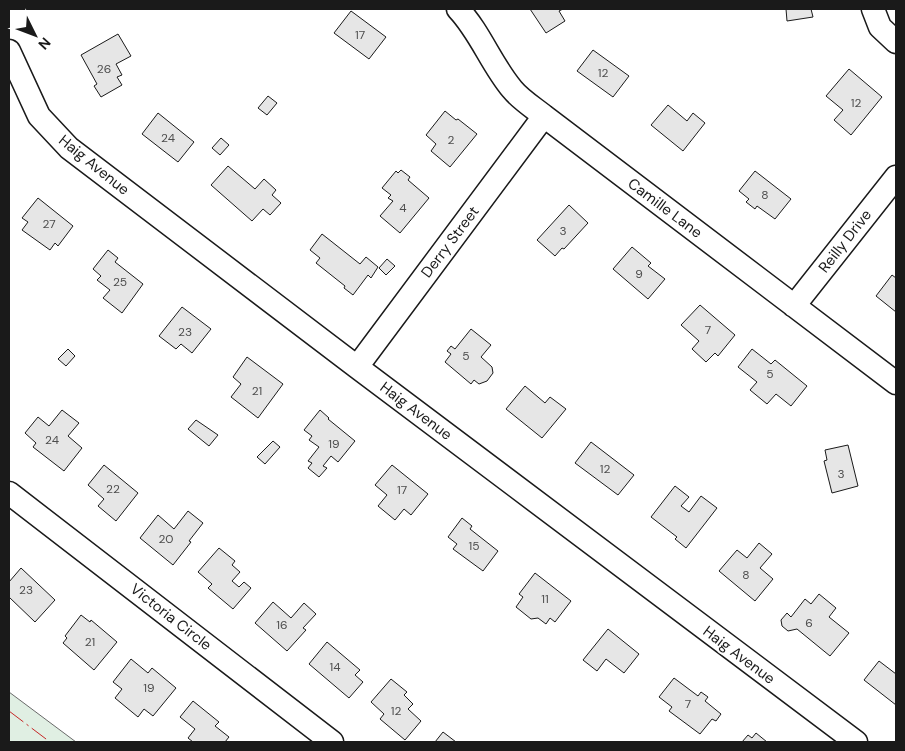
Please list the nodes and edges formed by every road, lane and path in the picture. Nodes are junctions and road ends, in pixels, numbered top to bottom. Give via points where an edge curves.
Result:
1 (458, 9) edge
2 (873, 9) edge
3 (896, 42) edge
4 (9, 51) edge
5 (544, 116) junction
6 (896, 177) edge
7 (794, 306) junction
8 (357, 367) junction
9 (896, 383) edge
10 (9, 493) edge
11 (332, 742) edge
12 (856, 742) edge

1 - 5 street, Camille Lane via 470,22 512,90
2 - 3 street via 880,27
4 - 8 street, Haig Avenue via 40,116 69,148
5 - 7 street, Camille Lane
5 - 8 street, Derry Street
6 - 7 street, Reilly Drive
7 - 9 street, Camille Lane
8 - 12 street, Haig Avenue
10 - 11 street, Victoria Circle

